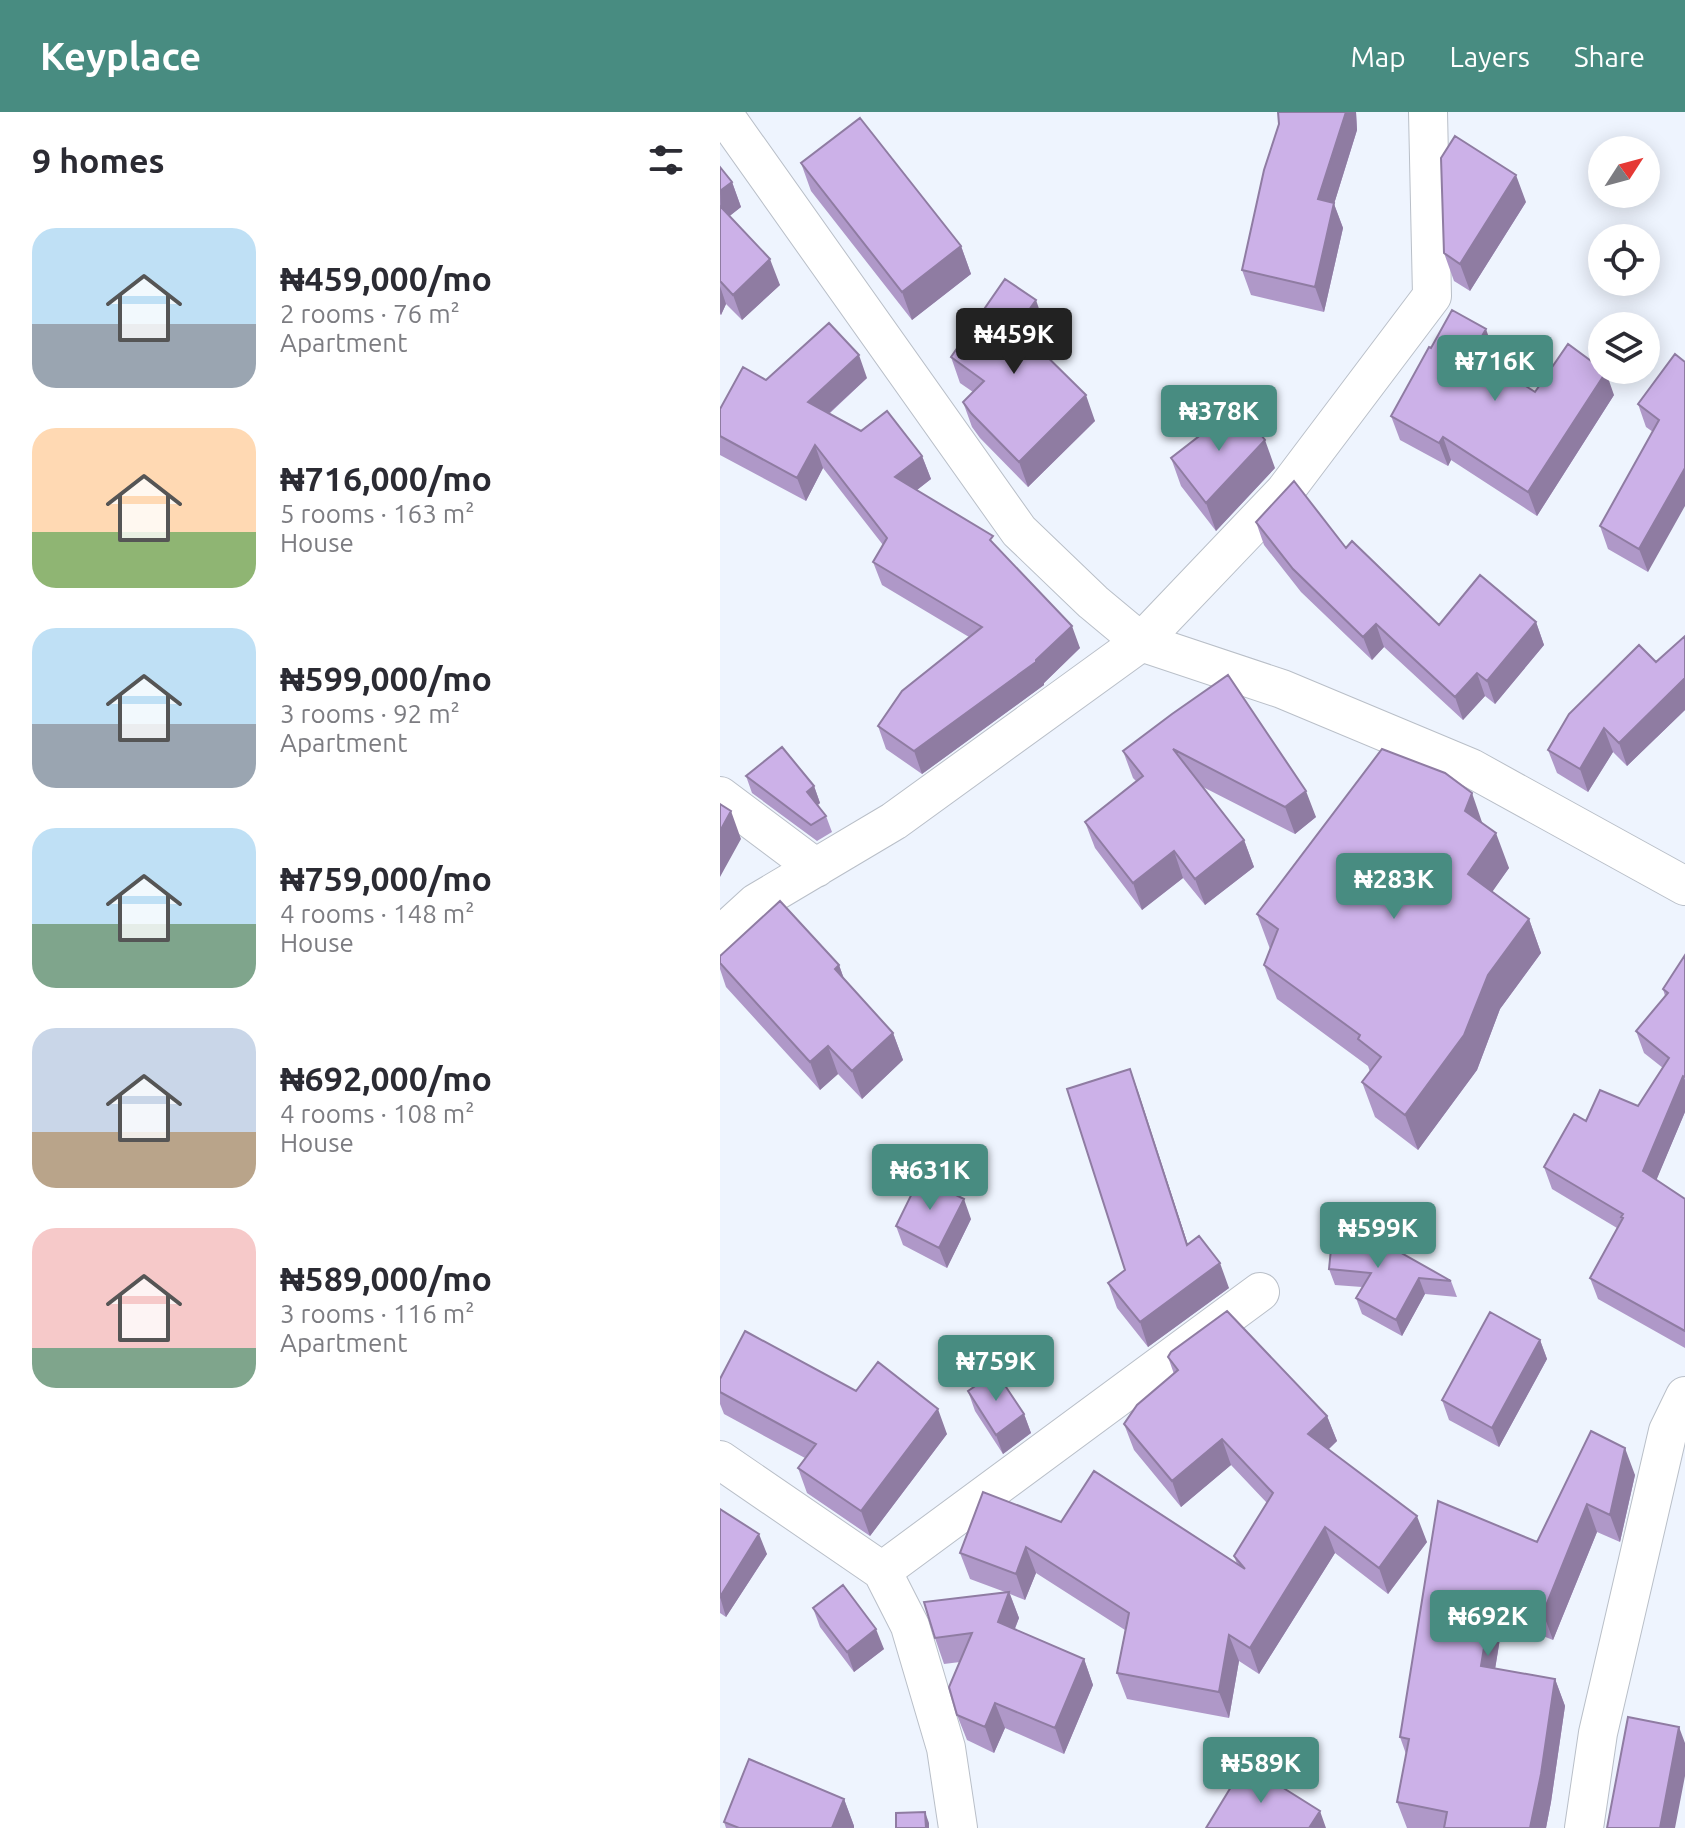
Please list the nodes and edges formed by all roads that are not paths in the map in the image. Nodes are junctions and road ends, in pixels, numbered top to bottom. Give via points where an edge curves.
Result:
1 (722, 112) edge
2 (1428, 112) edge
3 (1141, 642) junction
4 (720, 796) edge
5 (816, 868) junction
6 (1685, 886) edge
7 (720, 936) edge
8 (1260, 1292) dead end
9 (1685, 1396) edge
10 (720, 1460) edge
11 (882, 1571) junction
12 (958, 1828) edge
13 (1584, 1828) edge

1 - 3 street via 1019,531
2 - 3 street via 1432,296 1285,491
3 - 5 street via 894,821
3 - 6 street via 1282,689 1471,768
4 - 5 street
5 - 7 street via 756,903
8 - 11 street
9 - 13 street via 1668,1431 1598,1733
10 - 11 street
11 - 12 street via 910,1626 946,1748

